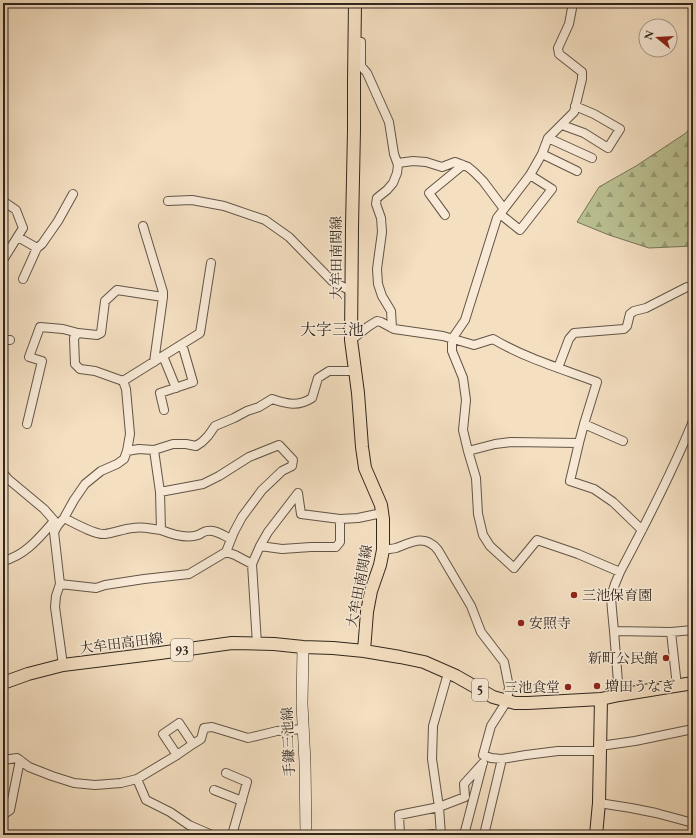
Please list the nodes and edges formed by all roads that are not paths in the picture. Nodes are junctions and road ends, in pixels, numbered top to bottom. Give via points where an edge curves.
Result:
1 (355, 3) edge
2 (573, 3) edge
3 (355, 41) junction
4 (575, 106) junction
5 (562, 125) junction
6 (548, 138) junction
7 (542, 154) junction
8 (592, 158) dead end
9 (398, 163) junction
10 (463, 165) junction
11 (577, 171) dead end
12 (530, 175) junction
13 (73, 194) dead end
14 (3, 201) edge
15 (168, 201) dead end
16 (502, 211) junction
17 (445, 215) dead end
18 (143, 226) dead end
19 (18, 237) junction
20 (37, 248) junction
21 (3, 260) edge
22 (211, 263) dead end
23 (23, 279) dead end
24 (693, 286) edge
25 (351, 291) junction
26 (163, 297) junction
27 (392, 328) junction
28 (78, 333) junction
29 (452, 339) junction
30 (351, 340) junction
31 (182, 344) junction
32 (163, 356) junction
33 (154, 362) junction
34 (558, 368) junction
35 (355, 371) junction
36 (123, 381) junction
37 (176, 388) junction
38 (164, 410) dead end
39 (693, 421) edge
40 (27, 424) dead end
41 (584, 424) junction
42 (623, 441) dead end
43 (579, 442) junction
44 (154, 450) junction
45 (127, 451) junction
46 (468, 451) junction
47 (3, 473) edge
48 (160, 492) junction
49 (382, 514) junction
50 (64, 518) junction
51 (340, 518) junction
52 (56, 523) junction
53 (161, 530) junction
54 (642, 530) junction
55 (231, 539) junction
56 (260, 546) junction
57 (383, 550) junction
58 (226, 552) junction
59 (5, 558) edge
60 (252, 564) junction
61 (620, 572) junction
62 (60, 584) junction
63 (693, 630) edge
64 (614, 631) junction
65 (671, 632) junction
66 (257, 644) junction
67 (303, 648) junction
68 (364, 651) junction
69 (62, 665) junction
70 (448, 673) junction
71 (3, 683) edge
72 (693, 683) edge
73 (677, 686) junction
74 (619, 695) junction
75 (601, 699) junction
76 (507, 701) junction
77 (303, 729) junction
78 (693, 729) edge
79 (193, 744) junction
80 (599, 749) junction
81 (177, 755) junction
82 (483, 759) junction
83 (502, 759) junction
84 (3, 760) edge
85 (20, 760) junction
86 (226, 773) dead end
87 (137, 779) junction
88 (214, 790) dead end
89 (242, 800) junction
90 (599, 803) junction
91 (439, 808) junction
92 (3, 816) edge
93 (693, 823) edge
94 (441, 834) edge
95 (212, 835) edge
96 (232, 835) edge
97 (306, 835) edge
98 (400, 835) edge
99 (425, 835) edge
100 (464, 835) edge
101 (484, 835) edge
102 (596, 835) edge

1 - 3 main road, 大牟田南関線
2 - 4 street via 569,24 558,48 559,54 582,72
3 - 9 street via 361,42 360,66 367,73 389,122
3 - 25 main road, 大牟田南関線
4 - 5 street via 574,112
4 - 5 street via 620,129 608,148 584,133
5 - 6 street
6 - 7 street
6 - 8 street
7 - 11 street
7 - 12 street
9 - 10 street via 413,161 442,166 455,162
9 - 27 street via 393,183 377,198 376,204 382,232 377,268 378,284 391,311
10 - 16 street via 483,181
10 - 17 street via 429,194
12 - 16 street
12 - 16 street via 552,189 520,230
13 - 20 street via 58,221
14 - 19 street via 16,210 23,228
15 - 25 street via 192,200 224,206 265,220 289,237 332,281
16 - 29 street via 497,218 465,320
18 - 26 street via 164,292
19 - 20 street
19 - 21 street
20 - 23 street
22 - 31 street via 200,333
24 - 34 street via 634,311 630,314 628,326 624,329 574,333 569,339
25 - 30 main road, 大牟田南関線
26 - 28 street via 117,290 105,301 101,333
26 - 33 street
27 - 29 street
27 - 30 street via 377,321
28 - 36 street via 74,338 75,364 80,369 95,371
28 - 40 street via 40,327 29,357 42,361
29 - 34 street via 474,345 493,339
29 - 46 street via 452,351 463,378 466,400 463,430
30 - 35 main road, 大牟田南関線
31 - 32 street
31 - 37 street via 193,382
32 - 33 street
32 - 37 street
33 - 36 street
34 - 41 street via 597,382
35 - 44 street via 329,371 318,378 312,398 306,402 290,404 272,399 260,407 215,426 196,446 173,444
35 - 49 main road, 大牟田南関線 via 365,468 381,505
36 - 45 street via 130,434
37 - 38 street via 160,393
39 - 54 street
41 - 42 street
41 - 43 street
43 - 46 street via 511,442
43 - 54 street via 570,481 594,489 613,502
44 - 45 street
44 - 48 street
45 - 50 street via 124,459 101,471 85,484
46 - 61 street via 476,478 478,514 483,536 514,568 537,540
47 - 52 street
48 - 53 street
48 - 55 street via 203,484 249,457 279,445 293,460 292,466 282,471 262,490 242,517
49 - 51 street
49 - 57 main road, 大牟田南関線
50 - 52 street
50 - 53 street via 104,534 142,527
51 - 56 street via 340,542 336,547 282,549
51 - 56 street via 301,514 298,493
52 - 59 street via 23,552
52 - 62 street via 54,532
53 - 55 street via 191,536 206,531 215,532
54 - 61 street
55 - 58 street
56 - 60 street
57 - 68 main road, 大牟田南関線 via 367,612
57 - 76 street via 422,540 433,544 438,550 471,606 481,632 504,662 509,687
58 - 60 street
58 - 62 street via 189,574 96,588
60 - 66 street
61 - 64 street via 611,597
62 - 69 street via 55,607
63 - 65 street
64 - 65 street
64 - 74 street
65 - 73 street
66 - 67 main road, 大牟田高田線 / 93
66 - 69 main road, 大牟田高田線 / 93 via 232,643
67 - 68 main road, 大牟田高田線 / 93
67 - 77 main road, 手鎌三池線
68 - 70 main road, 5 via 424,662
69 - 71 main road, 大牟田高田線 / 93
70 - 76 main road, 5 via 493,697
70 - 91 street via 433,726 432,759
72 - 73 main road
73 - 74 main road
74 - 75 main road
75 - 76 main road, 5 via 528,703
75 - 80 main road
76 - 82 street via 491,726
77 - 79 street via 277,731 248,738 212,727 204,728 201,739
77 - 97 main road, 手鎌三池線
78 - 80 street
79 - 81 street
79 - 81 street via 179,723 163,734
80 - 83 street via 558,751
80 - 90 main road
81 - 87 street
82 - 83 street
82 - 91 street via 464,784 465,797
82 - 100 street
83 - 101 street
84 - 85 street
85 - 87 street via 29,767 74,783 121,783
85 - 92 street via 10,810
86 - 89 street via 247,782
87 - 95 street via 146,800
88 - 89 street
89 - 96 street
90 - 93 street via 656,813
90 - 102 main road
91 - 94 street
91 - 98 street via 399,815
94 - 99 street

